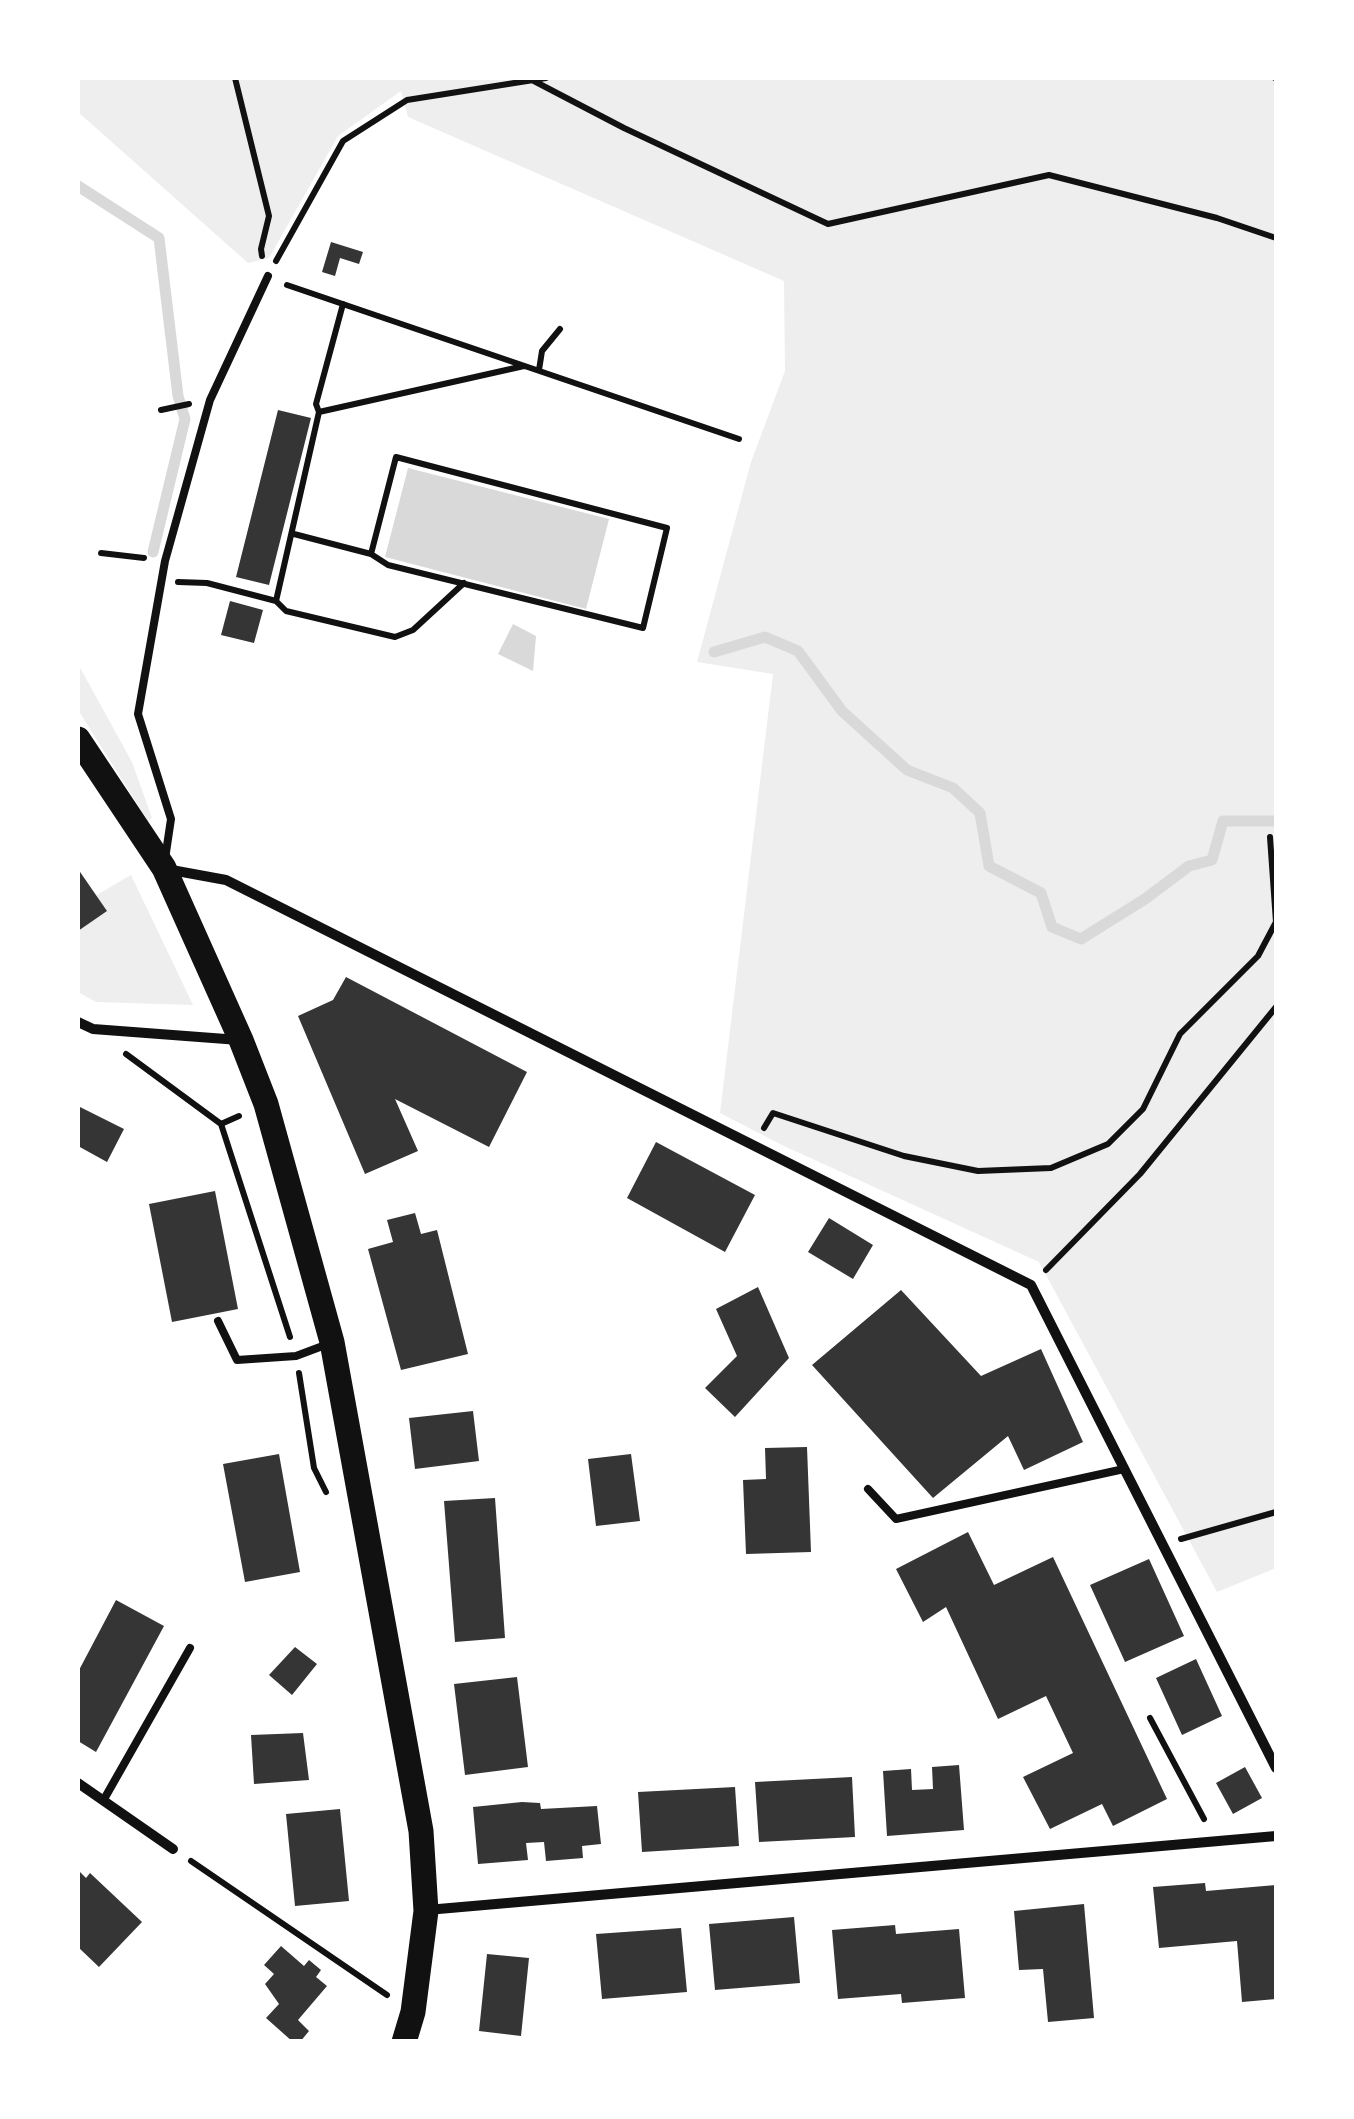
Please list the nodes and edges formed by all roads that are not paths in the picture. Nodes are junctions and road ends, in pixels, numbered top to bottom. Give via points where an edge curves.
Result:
1 (268, 276) road end
2 (78, 739) edge
3 (164, 868) junction
4 (78, 1022) edge
5 (241, 1040) junction
6 (218, 1321) dead end
7 (332, 1342) junction
8 (1124, 1468) junction
9 (868, 1489) dead end
10 (190, 1648) dead end
11 (1276, 1768) edge
12 (78, 1783) edge
13 (103, 1801) junction
14 (1276, 1836) edge
15 (174, 1849) road end
16 (426, 1910) junction
17 (404, 2042) edge

1 - 3 lane via 210,400 166,561 138,714 171,819
2 - 3 main road
3 - 5 main road
3 - 8 street via 226,880 1031,1285
4 - 5 street via 93,1030
5 - 7 main road via 266,1104
6 - 7 lane via 236,1360 296,1356
7 - 16 main road via 422,1830
8 - 9 lane via 896,1519
8 - 11 street
10 - 13 lane
12 - 13 street
13 - 15 street
14 - 16 street
16 - 17 main road

